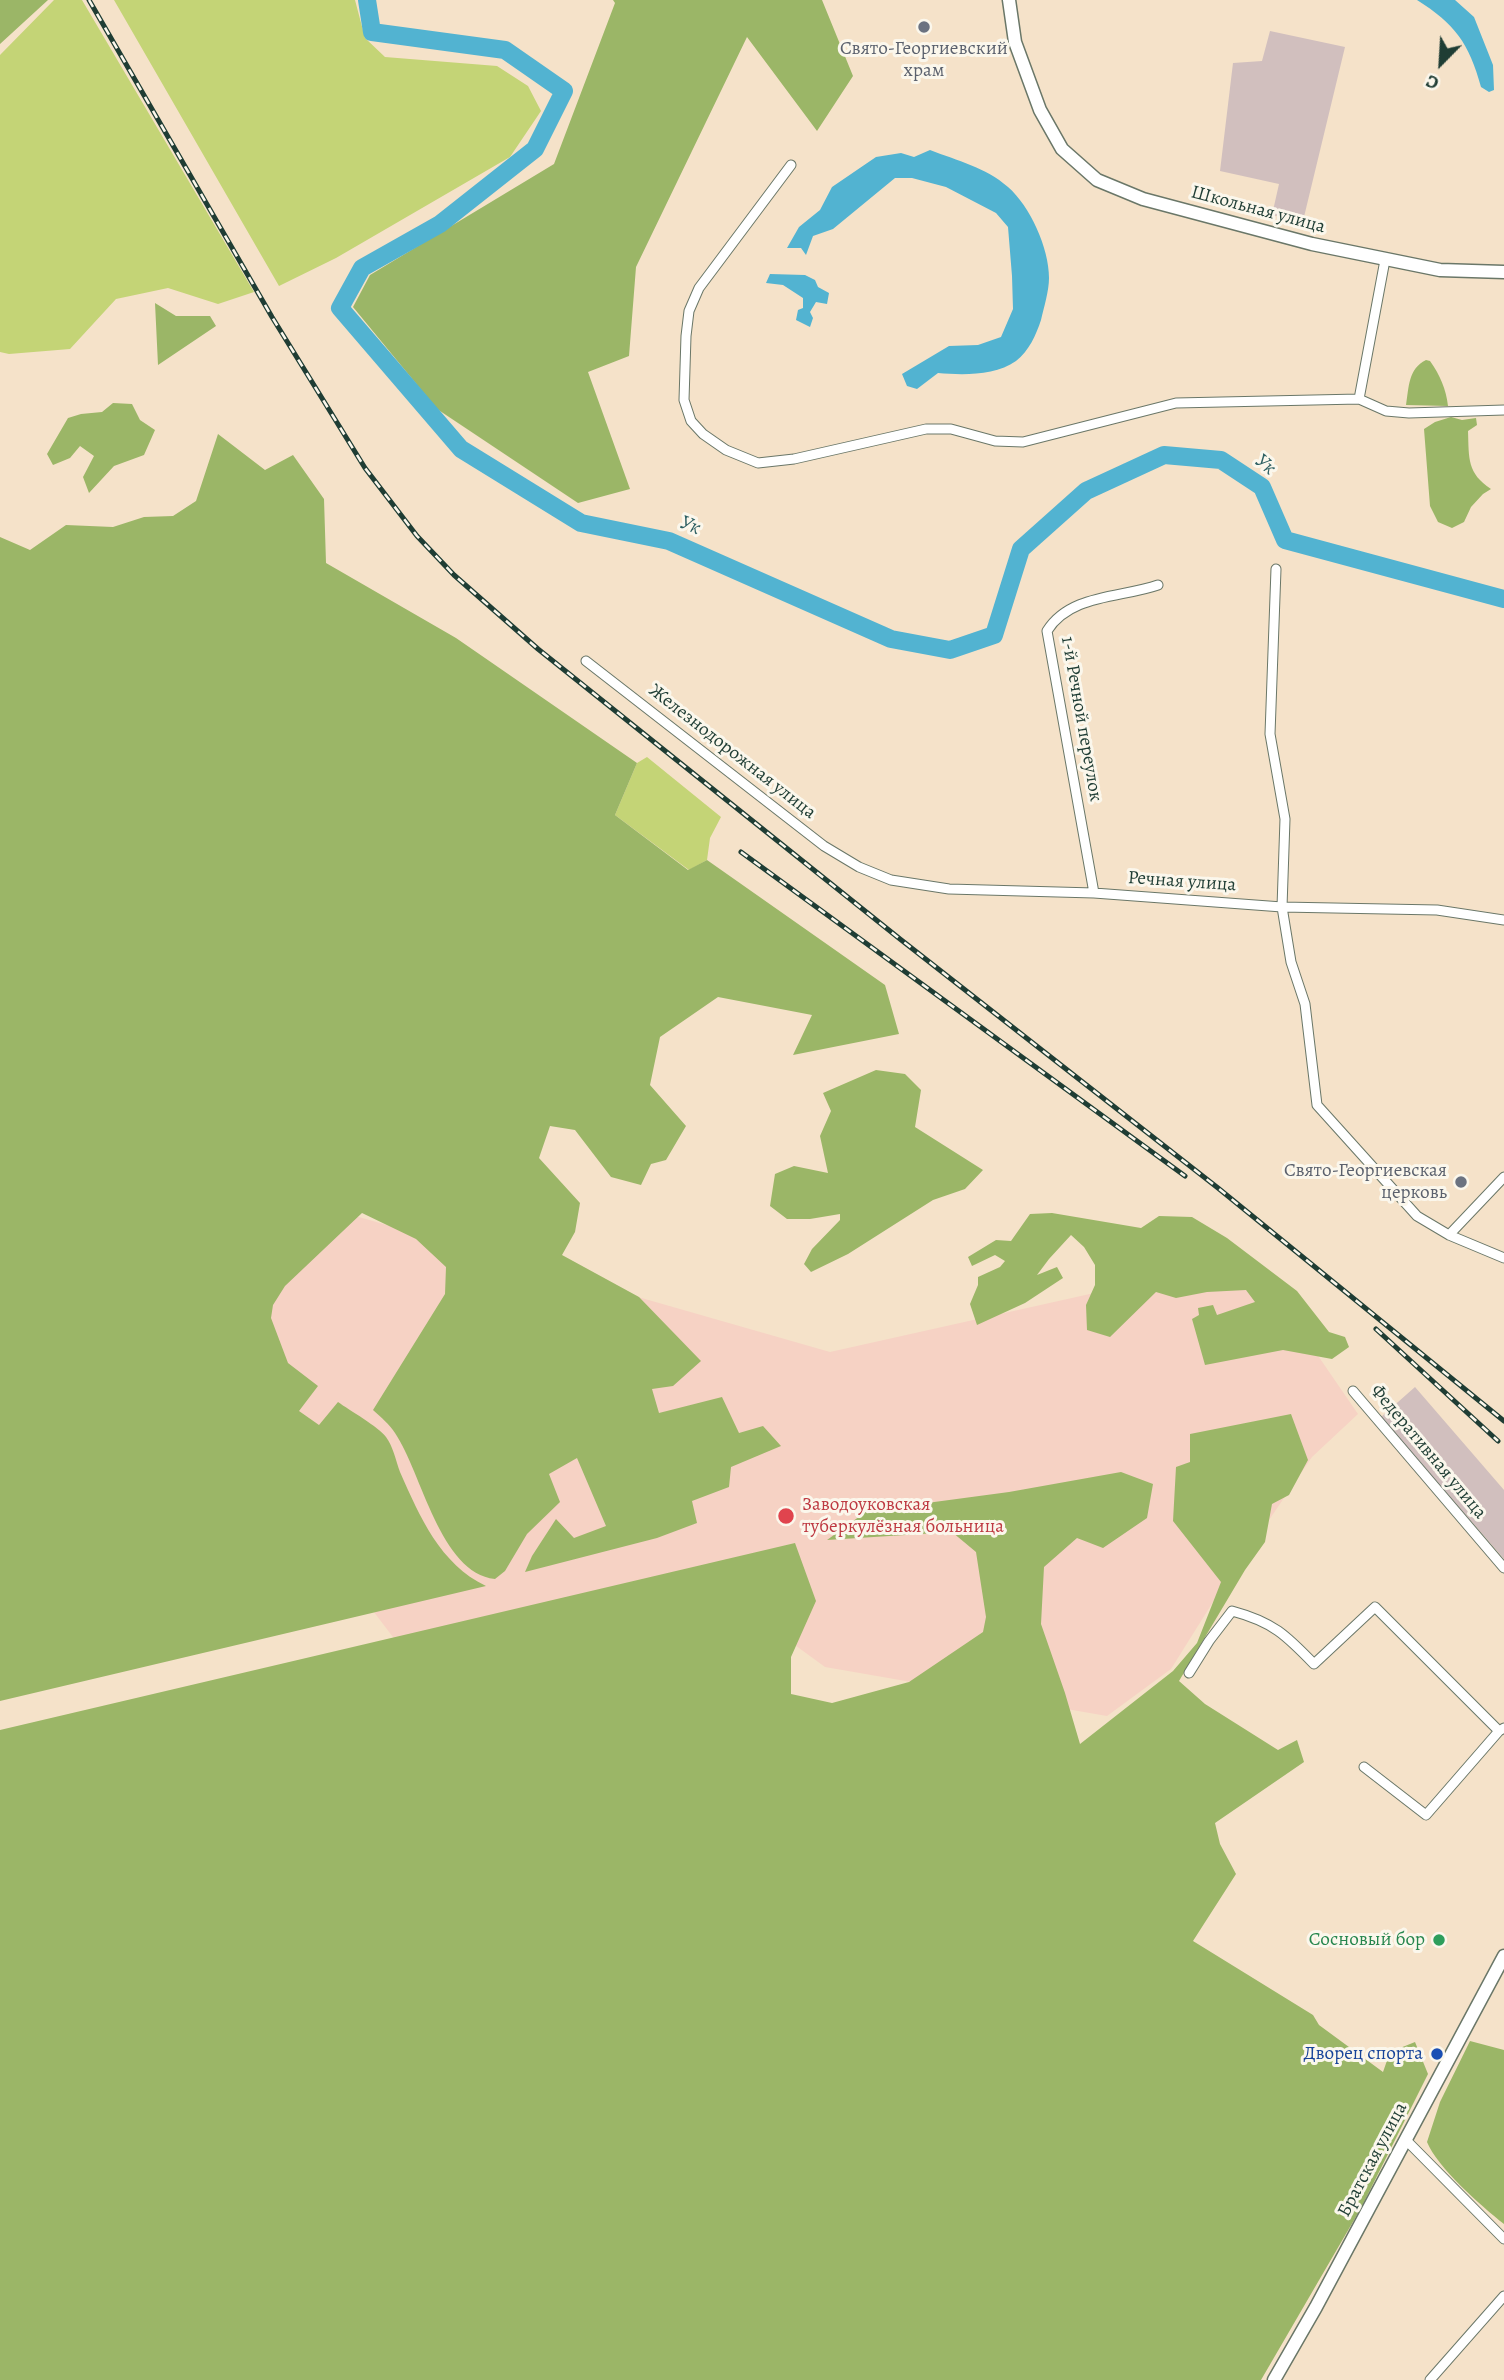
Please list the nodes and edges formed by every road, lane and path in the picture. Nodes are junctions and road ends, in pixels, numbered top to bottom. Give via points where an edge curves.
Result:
1 (1009, 0) edge
2 (791, 165) dead end
3 (1385, 260) junction
4 (1504, 272) edge
5 (1359, 399) junction
6 (1504, 410) edge
7 (1276, 569) dead end
8 (1158, 585) dead end
9 (586, 661) dead end
10 (859, 867) joint
11 (1094, 893) junction
12 (1282, 907) junction
13 (1504, 920) edge
14 (1504, 1177) edge
15 (1450, 1235) junction
16 (1504, 1258) edge
17 (1353, 1391) dead end
18 (1504, 1568) edge
19 (1189, 1673) dead end
20 (1502, 1730) edge
21 (1364, 1768) dead end
22 (1504, 1956) edge
23 (1406, 2140) junction
24 (1504, 2239) edge
25 (1502, 2303) edge
26 (1274, 2380) edge
27 (1430, 2380) edge

1 - 3 street, Школьная улица via 1015,42 1040,110 1062,149 1097,180 1143,199
2 - 5 street via 699,288 689,311 684,400 691,421 702,434 741,458 758,463 794,459 926,429 1023,442 1176,402
3 - 4 street, Школьная улица via 1440,270
3 - 5 street
5 - 6 street via 1386,411 1409,413
7 - 12 street via 1270,733 1285,819
8 - 11 street, 1-й Речной переулок via 1103,597 1064,613 1047,631
9 - 10 street, Железнодорожная улица via 824,846
10 - 11 street, Речная улица via 891,880 949,889
11 - 12 street, Речная улица
12 - 13 street, Речная улица via 1437,910
12 - 15 street via 1291,962 1305,1004 1317,1105 1417,1216
14 - 15 street
15 - 16 street
17 - 18 street, Федеративная улица
19 - 20 street via 1232,1611 1282,1632 1314,1664 1375,1607
20 - 21 street via 1426,1815
22 - 23 street, Братская улица
23 - 24 street
23 - 26 street, Братская улица
25 - 27 street

